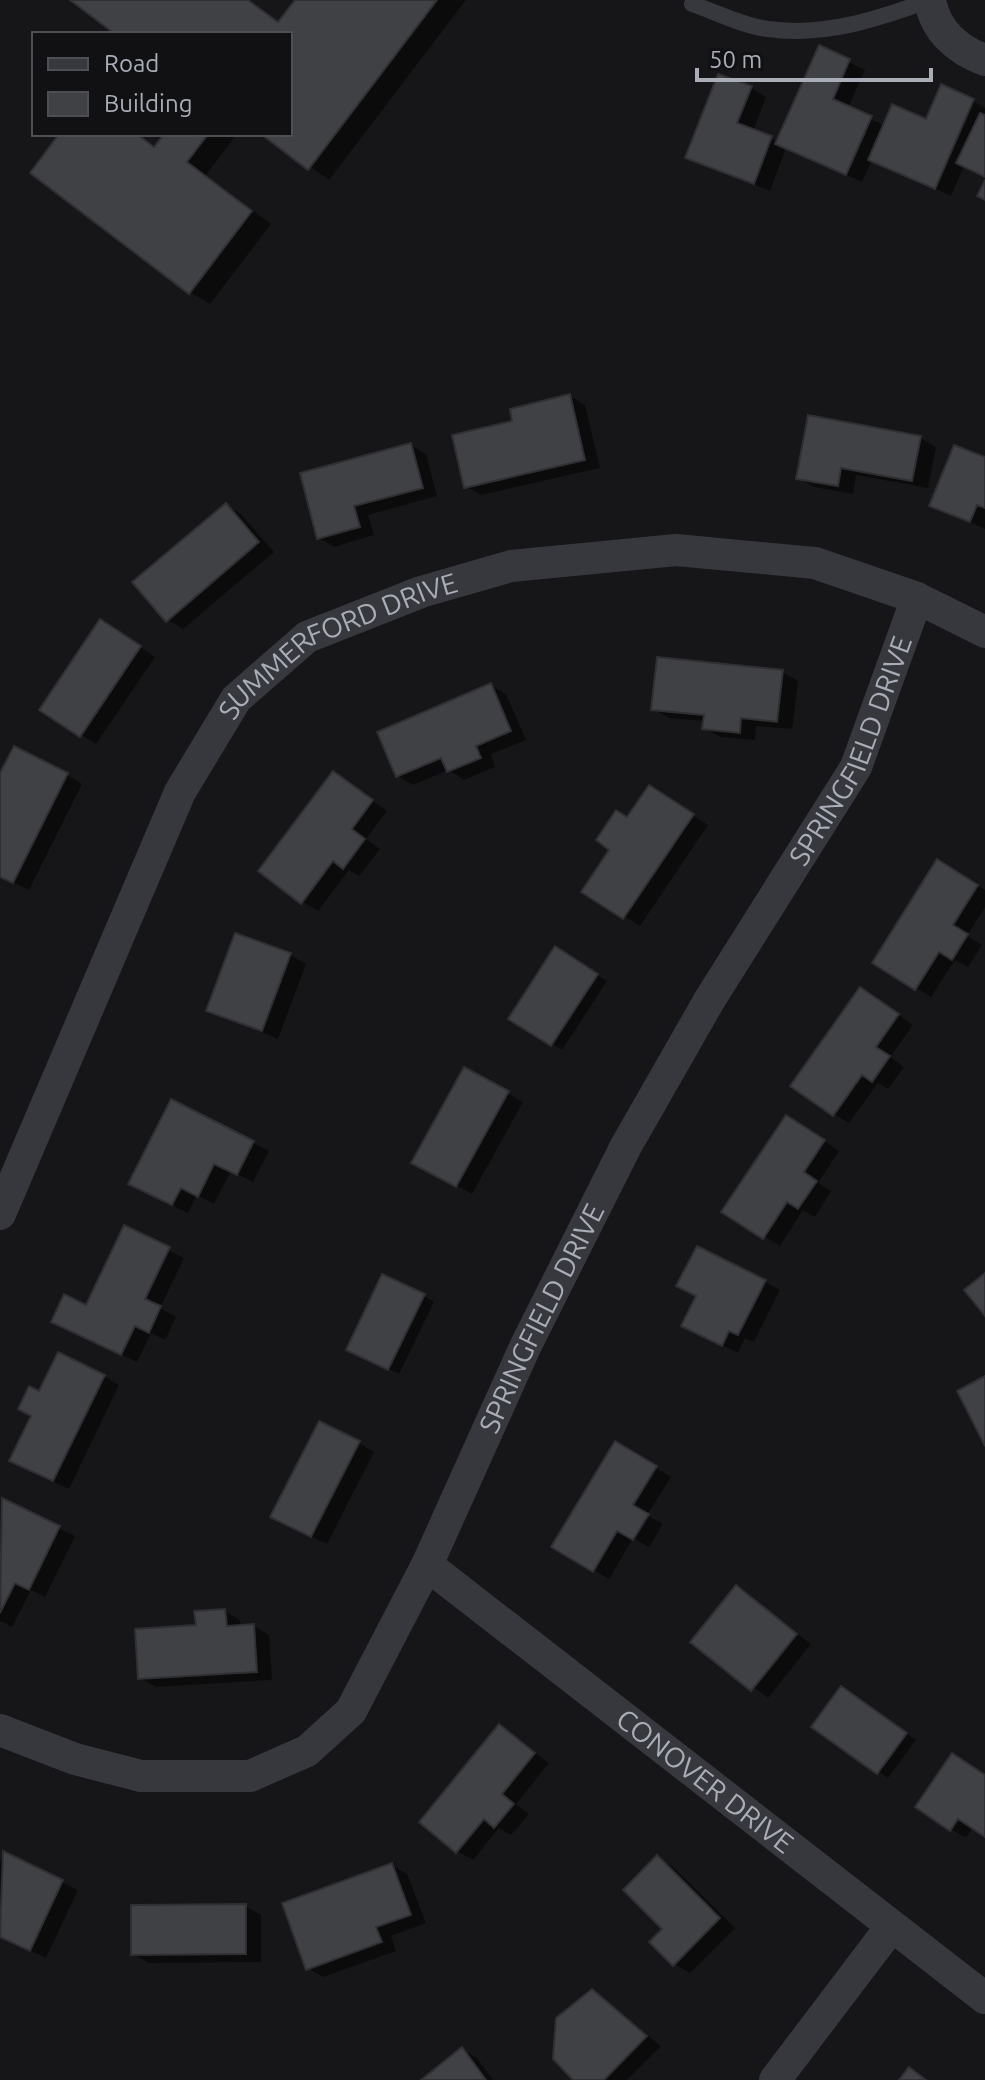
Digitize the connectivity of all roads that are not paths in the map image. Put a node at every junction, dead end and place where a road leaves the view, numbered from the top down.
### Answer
1 (930, 0) edge
2 (692, 4) dead end
3 (985, 60) edge
4 (917, 598) junction
5 (985, 632) edge
6 (0, 1214) edge
7 (427, 1565) junction
8 (0, 1730) edge
9 (891, 1927) junction
10 (985, 1998) edge
11 (775, 2080) edge

1 - 2 lane
1 - 3 street
4 - 5 street, SUMMERFORD DRIVE
4 - 6 street, SUMMERFORD DRIVE
4 - 7 street, SPRINGFIELD DRIVE
7 - 8 street, SPRINGFIELD DRIVE
7 - 9 street, CONOVER DRIVE
9 - 10 street, CONOVER DRIVE
9 - 11 street

